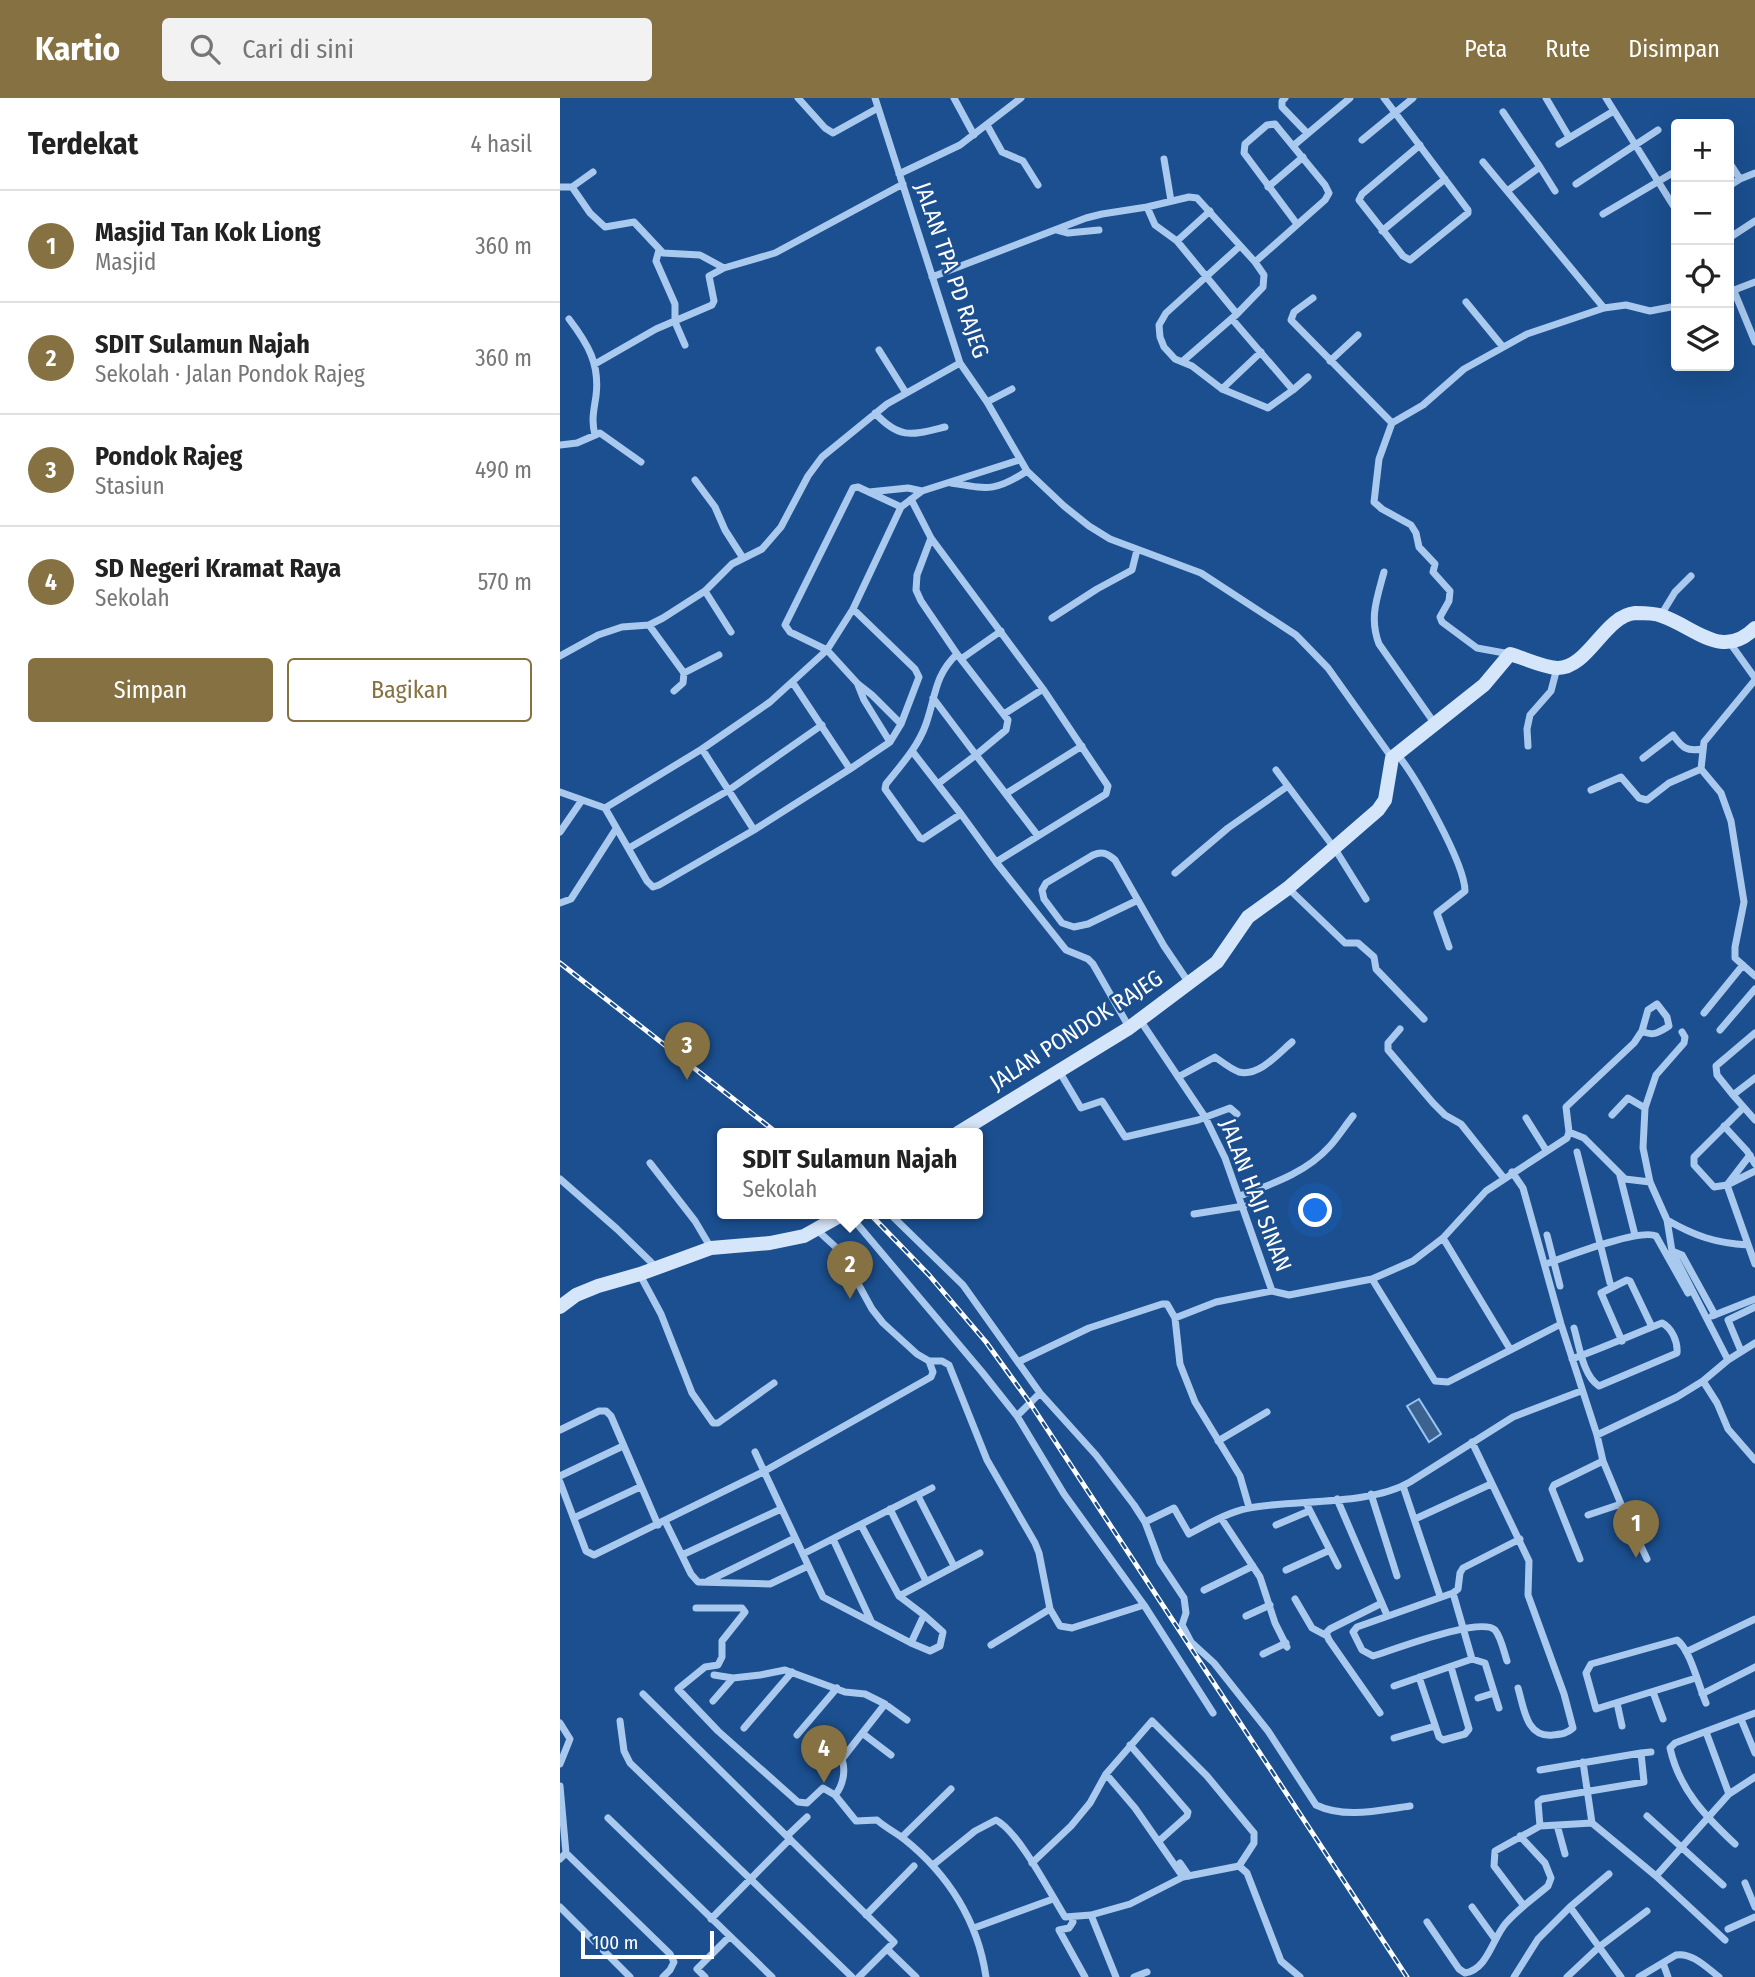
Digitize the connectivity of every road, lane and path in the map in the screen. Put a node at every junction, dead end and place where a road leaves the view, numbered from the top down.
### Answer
1 (798, 98) edge
2 (876, 98) edge
3 (954, 98) edge
4 (1021, 98) edge
5 (1285, 98) edge
6 (1350, 98) edge
7 (1384, 98) edge
8 (1413, 98) edge
9 (1546, 98) edge
10 (1606, 98) edge
11 (878, 108) junction
12 (1503, 112) dead end
13 (1612, 112) junction
14 (1395, 113) junction
15 (987, 125) junction
16 (1658, 131) dead end
17 (1307, 133) junction
18 (974, 135) junction
19 (1569, 138) junction
20 (1362, 140) dead end
21 (1559, 144) dead end
22 (1420, 145) junction
23 (1293, 146) junction
24 (1635, 146) junction
25 (1303, 157) junction
26 (1164, 159) dead end
27 (1483, 162) dead end
28 (1540, 167) junction
29 (1734, 170) edge
30 (593, 172) dead end
31 (1755, 173) edge
32 (899, 174) junction
33 (1671, 174) edge
34 (1445, 179) junction
35 (1740, 179) junction
36 (1658, 182) junction
37 (1734, 183) edge
38 (903, 184) junction
39 (1576, 184) dead end
40 (1038, 185) dead end
41 (560, 187) edge
42 (572, 187) junction
43 (1268, 187) junction
44 (1507, 191) junction
45 (1555, 191) dead end
46 (1171, 201) junction
47 (1671, 202) edge
48 (1147, 207) junction
49 (1210, 211) junction
50 (1603, 214) dead end
51 (1755, 220) edge
52 (1297, 224) junction
53 (1056, 230) junction
54 (1100, 230) dead end
55 (1382, 231) junction
56 (1734, 234) edge
57 (1177, 242) junction
58 (1240, 246) junction
59 (659, 250) junction
60 (1255, 262) junction
61 (724, 268) junction
62 (1206, 276) junction
63 (932, 277) junction
64 (1755, 282) edge
65 (1734, 290) edge
66 (1734, 297) edge
67 (1312, 298) dead end
68 (1466, 302) dead end
69 (1671, 307) edge
70 (1604, 308) junction
71 (1235, 316) junction
72 (569, 319) dead end
73 (675, 322) junction
74 (1752, 330) edge
75 (1358, 335) dead end
76 (1755, 342) edge
77 (685, 345) dead end
78 (1503, 347) junction
79 (879, 350) dead end
80 (1261, 352) junction
81 (1183, 361) junction
82 (1330, 361) junction
83 (960, 363) junction
84 (595, 364) junction
85 (1308, 377) dead end
86 (1012, 388) dead end
87 (1222, 389) junction
88 (1293, 390) junction
89 (906, 393) junction
90 (987, 402) junction
91 (875, 413) junction
92 (1392, 424) junction
93 (945, 427) dead end
94 (595, 435) junction
95 (560, 445) edge
96 (1019, 460) junction
97 (641, 461) dead end
98 (1027, 471) junction
99 (695, 480) dead end
100 (947, 482) junction
101 (922, 491) junction
102 (868, 492) junction
103 (911, 499) junction
104 (901, 507) junction
105 (931, 538) junction
106 (1137, 550) junction
107 (743, 558) junction
108 (1384, 572) dead end
109 (1690, 576) dead end
110 (705, 591) junction
111 (853, 609) junction
112 (1661, 615) junction
113 (1052, 618) dead end
114 (649, 625) junction
115 (1755, 628) edge
116 (1000, 631) junction
117 (730, 632) dead end
118 (1730, 643) junction
119 (827, 650) junction
120 (1510, 654) junction
121 (719, 655) dead end
122 (560, 656) edge
123 (959, 657) junction
124 (1558, 668) junction
125 (684, 673) junction
126 (1755, 679) edge
127 (793, 683) junction
128 (858, 684) junction
129 (1043, 689) junction
130 (674, 691) dead end
131 (933, 698) junction
132 (1004, 714) junction
133 (901, 724) junction
134 (822, 725) junction
135 (1436, 725) junction
136 (890, 742) junction
137 (1082, 746) junction
138 (1528, 746) dead end
139 (702, 749) junction
140 (1702, 749) junction
141 (912, 751) junction
142 (976, 755) junction
143 (1395, 756) junction
144 (1643, 758) dead end
145 (850, 769) junction
146 (1701, 769) junction
147 (1276, 770) dead end
148 (939, 783) junction
149 (1288, 786) junction
150 (729, 790) junction
151 (1591, 790) dead end
152 (560, 792) edge
153 (1007, 793) junction
154 (582, 800) junction
155 (605, 808) junction
156 (961, 814) junction
157 (616, 829) junction
158 (754, 830) junction
159 (560, 832) edge
160 (1038, 836) junction
161 (629, 849) junction
162 (1335, 849) junction
163 (996, 862) junction
164 (1175, 873) dead end
165 (1288, 888) junction
166 (1366, 900) dead end
167 (1136, 901) junction
168 (560, 903) edge
169 (1449, 947) dead end
170 (1743, 965) junction
171 (1755, 976) edge
172 (1189, 983) junction
173 (1755, 989) edge
174 (1704, 1013) dead end
175 (1424, 1019) dead end
176 (1135, 1024) junction
177 (1400, 1029) dead end
178 (1720, 1030) dead end
179 (1642, 1031) junction
180 (1682, 1032) dead end
181 (1755, 1032) edge
182 (1292, 1042) dead end
183 (1059, 1070) junction
184 (1178, 1077) junction
185 (1755, 1078) edge
186 (1733, 1095) junction
187 (1645, 1108) junction
188 (1742, 1108) dead end
189 (1237, 1114) dead end
190 (1612, 1115) dead end
191 (1353, 1116) dead end
192 (1205, 1117) junction
193 (1526, 1118) dead end
194 (1755, 1120) edge
195 (1724, 1126) junction
196 (966, 1128) edge
197 (1569, 1132) junction
198 (1546, 1150) junction
199 (1577, 1152) dead end
200 (1750, 1155) junction
201 (650, 1163) dead end
202 (1755, 1164) edge
203 (1755, 1171) edge
204 (1512, 1172) junction
205 (1620, 1176) dead end
206 (1503, 1177) junction
207 (560, 1179) edge
208 (1650, 1182) junction
209 (1727, 1185) junction
210 (1240, 1196) junction
211 (1244, 1206) junction
212 (1194, 1214) dead end
213 (836, 1219) edge
214 (851, 1219) edge
215 (895, 1219) edge
216 (1667, 1220) junction
217 (817, 1230) junction
218 (1547, 1235) dead end
219 (1635, 1235) junction
220 (1443, 1238) junction
221 (1600, 1245) junction
222 (1748, 1245) junction
223 (711, 1248) junction
224 (1549, 1263) junction
225 (1755, 1264) edge
226 (657, 1267) junction
227 (640, 1274) junction
228 (1372, 1279) junction
229 (1610, 1283) dead end
230 (1560, 1286) dead end
231 (1272, 1291) junction
232 (1688, 1293) dead end
233 (1755, 1299) edge
234 (560, 1307) edge
235 (1755, 1307) edge
236 (1712, 1316) junction
237 (1175, 1318) junction
238 (1561, 1324) junction
239 (1652, 1327) junction
240 (1574, 1328) dead end
241 (1622, 1340) junction
242 (1755, 1343) edge
243 (1510, 1349) junction
244 (1741, 1351) junction
245 (1582, 1356) junction
246 (1572, 1359) junction
247 (1728, 1360) junction
248 (929, 1361) junction
249 (1018, 1362) junction
250 (1703, 1381) junction
251 (774, 1383) dead end
252 (1581, 1391) junction
253 (1040, 1393) junction
254 (1267, 1412) dead end
255 (1017, 1416) junction
256 (560, 1430) edge
257 (1597, 1435) junction
258 (1219, 1441) junction
259 (1472, 1442) junction
260 (623, 1446) junction
261 (755, 1451) dead end
262 (1755, 1460) edge
263 (1603, 1461) junction
264 (763, 1472) junction
265 (560, 1476) edge
266 (560, 1482) edge
267 (1491, 1484) junction
268 (1403, 1486) junction
269 (640, 1487) junction
270 (932, 1488) dead end
271 (1371, 1494) junction
272 (918, 1496) junction
273 (1337, 1499) junction
274 (1621, 1504) junction
275 (1249, 1507) junction
276 (1307, 1507) junction
277 (781, 1509) junction
278 (891, 1509) junction
279 (1588, 1515) dead end
280 (574, 1518) junction
281 (1221, 1518) junction
282 (1415, 1519) junction
283 (1145, 1521) junction
284 (662, 1523) junction
285 (861, 1525) junction
286 (1276, 1525) dead end
287 (795, 1538) junction
288 (833, 1539) junction
289 (1520, 1539) junction
290 (1330, 1550) junction
291 (979, 1553) dead end
292 (803, 1554) junction
293 (682, 1555) junction
294 (1580, 1559) dead end
295 (1647, 1559) dead end
296 (808, 1566) junction
297 (954, 1566) junction
298 (1252, 1566) junction
299 (1338, 1566) dead end
300 (1286, 1570) dead end
301 (1397, 1576) dead end
302 (926, 1581) junction
303 (705, 1583) junction
304 (1204, 1590) dead end
305 (1453, 1593) junction
306 (899, 1596) junction
307 (1440, 1596) junction
308 (1295, 1600) dead end
309 (1382, 1603) junction
310 (1143, 1605) junction
311 (1270, 1605) junction
312 (696, 1608) dead end
313 (1050, 1609) junction
314 (924, 1615) junction
315 (1387, 1615) junction
316 (1246, 1616) dead end
317 (1755, 1619) edge
318 (872, 1622) junction
319 (1464, 1628) junction
320 (1327, 1636) junction
321 (911, 1643) junction
322 (992, 1645) dead end
323 (1686, 1653) junction
324 (1263, 1654) dead end
325 (1472, 1659) junction
326 (1507, 1661) dead end
327 (1451, 1667) junction
328 (1755, 1667) edge
329 (792, 1672) junction
330 (714, 1675) dead end
331 (733, 1678) junction
332 (1419, 1678) junction
333 (1696, 1678) junction
334 (1394, 1686) dead end
335 (837, 1688) junction
336 (1518, 1688) dead end
337 (1653, 1692) junction
338 (1494, 1693) junction
339 (643, 1694) dead end
340 (1702, 1694) junction
341 (1478, 1699) dead end
342 (713, 1702) dead end
343 (1617, 1703) junction
344 (1706, 1703) dead end
345 (885, 1704) junction
346 (1499, 1708) dead end
347 (1213, 1713) dead end
348 (1380, 1713) dead end
349 (1755, 1713) edge
350 (1663, 1719) dead end
351 (1741, 1719) junction
352 (907, 1720) dead end
353 (620, 1721) dead end
354 (560, 1723) edge
355 (1435, 1726) junction
356 (1622, 1726) dead end
357 (744, 1728) dead end
358 (1706, 1732) junction
359 (862, 1733) junction
360 (797, 1735) dead end
361 (1394, 1738) dead end
362 (1130, 1745) junction
363 (1651, 1752) dead end
364 (1641, 1753) junction
365 (1755, 1753) edge
366 (891, 1755) dead end
367 (1583, 1762) junction
368 (560, 1764) edge
369 (1540, 1770) dead end
370 (1106, 1774) junction
371 (1755, 1777) edge
372 (560, 1786) edge
373 (951, 1790) dead end
374 (1587, 1793) junction
375 (1729, 1794) junction
376 (835, 1795) junction
377 (1410, 1805) dead end
378 (807, 1816) dead end
379 (1647, 1816) dead end
380 (1706, 1817) junction
381 (608, 1818) dead end
382 (1592, 1823) junction
383 (1557, 1825) junction
384 (1540, 1826) junction
385 (1520, 1836) junction
386 (902, 1837) junction
387 (788, 1838) junction
388 (1158, 1841) junction
389 (1735, 1844) dead end
390 (1681, 1847) junction
391 (1565, 1854) dead end
392 (563, 1856) edge
393 (1032, 1863) junction
394 (1180, 1863) dead end
395 (933, 1865) junction
396 (914, 1866) dead end
397 (1240, 1866) junction
398 (1609, 1874) dead end
399 (1186, 1876) junction
400 (1656, 1876) junction
401 (750, 1879) junction
402 (1745, 1883) dead end
403 (1723, 1885) dead end
404 (1053, 1899) junction
405 (1524, 1906) junction
406 (1472, 1907) dead end
407 (1570, 1907) junction
408 (560, 1908) edge
409 (1755, 1908) edge
410 (1647, 1911) dead end
411 (866, 1915) junction
412 (1091, 1915) junction
413 (1072, 1917) junction
414 (1755, 1917) edge
415 (711, 1919) junction
416 (1427, 1922) dead end
417 (974, 1928) junction
418 (1728, 1928) dead end
419 (729, 1937) junction
420 (1495, 1939) junction
421 (1725, 1940) dead end
422 (1599, 1947) junction
423 (887, 1949) junction
424 (1663, 1963) junction
425 (909, 1970) junction
426 (1147, 1972) dead end
427 (630, 1977) edge
428 (663, 1977) edge
429 (705, 1977) edge
430 (772, 1977) edge
431 (852, 1977) edge
432 (859, 1977) edge
433 (902, 1977) edge
434 (916, 1977) edge
435 (986, 1977) edge
436 (1085, 1977) edge
437 (1116, 1977) edge
438 (1134, 1977) edge
439 (1300, 1977) edge
440 (1514, 1977) edge
441 (1567, 1977) edge
442 (1621, 1977) edge
443 (1639, 1977) edge
444 (1668, 1977) edge
445 (1719, 1977) edge

1 - 11 street
2 - 11 street, JALAN TPA PD RAJEG
3 - 18 street
4 - 15 street
5 - 17 street
6 - 17 street
7 - 14 street
8 - 14 street
9 - 19 street
10 - 13 street
11 - 32 street, JALAN TPA PD RAJEG
12 - 28 street
13 - 19 street
13 - 24 street
14 - 20 street
14 - 22 street
15 - 18 street
15 - 40 street
16 - 24 street
17 - 23 street
18 - 32 street
19 - 21 street
22 - 34 street
22 - 55 street
23 - 25 street
23 - 43 street
24 - 36 street
24 - 39 street
25 - 43 street
25 - 52 street
26 - 46 street
27 - 44 street
28 - 44 street
28 - 45 street
29 - 35 street
30 - 42 street
31 - 35 street
32 - 38 street, JALAN TPA PD RAJEG
33 - 36 street
34 - 55 street
34 - 55 street
35 - 37 street
36 - 47 street
36 - 50 street
38 - 61 street
38 - 63 street, JALAN TPA PD RAJEG
41 - 42 street
42 - 59 street
43 - 52 street
44 - 70 street
46 - 48 street
46 - 49 street
48 - 53 street
48 - 57 street
49 - 57 street
49 - 58 street
51 - 56 street
52 - 60 street
53 - 54 street
53 - 63 street
57 - 62 street
58 - 60 street
58 - 62 street
59 - 61 street
59 - 73 street
60 - 71 street
61 - 73 street
62 - 71 street
62 - 81 street
63 - 83 street, JALAN TPA PD RAJEG
64 - 65 street
66 - 74 street
67 - 82 street
68 - 78 street
69 - 70 street
70 - 78 street
71 - 80 street
71 - 81 street
72 - 84 street
73 - 77 street
73 - 84 street
74 - 76 street
75 - 82 street
78 - 92 street
79 - 89 street
80 - 87 street
80 - 88 street
81 - 87 street
82 - 92 street
83 - 89 street
83 - 90 street, JALAN TPA PD RAJEG
84 - 94 street
85 - 88 street
86 - 90 street
87 - 88 street
89 - 91 street
90 - 96 street, JALAN TPA PD RAJEG
91 - 93 street
91 - 107 street
92 - 120 street
94 - 95 street
94 - 97 street
96 - 98 street, JALAN TPA PD RAJEG
96 - 100 street
98 - 100 street
98 - 106 street, JALAN TPA PD RAJEG
99 - 107 street
100 - 101 street
101 - 102 street
101 - 103 street
102 - 104 street
102 - 119 street
103 - 104 street
103 - 105 street
104 - 111 street
105 - 116 street
105 - 123 street
106 - 113 street
106 - 143 street, JALAN TPA PD RAJEG
107 - 110 street
108 - 135 street
109 - 112 street
110 - 114 street
110 - 117 street
111 - 119 street
111 - 133 street
112 - 118 main road
112 - 124 main road
114 - 122 street
114 - 125 street
115 - 118 main road
116 - 123 street
116 - 129 street
118 - 126 street
119 - 127 street
119 - 128 street
120 - 124 main road
120 - 135 main road
121 - 125 street
123 - 131 street
123 - 132 street
124 - 138 street
125 - 130 street
126 - 140 street
127 - 134 street
127 - 139 street
128 - 133 street
128 - 136 street
129 - 132 street
129 - 137 street
131 - 141 street
131 - 142 street
132 - 142 street
133 - 136 street
134 - 145 street
134 - 150 street
135 - 143 main road
136 - 145 street
137 - 153 street
137 - 160 street
139 - 150 street
139 - 155 street
140 - 144 street
140 - 146 street
141 - 148 street, JALAN HAJI SINAN
141 - 156 street
142 - 148 street
142 - 153 street
143 - 162 main road, JALAN PONDOK RAJEG
143 - 169 street, JALAN TPA PD RAJEG
145 - 158 street
146 - 151 street
146 - 170 street
147 - 149 street
148 - 156 street, JALAN HAJI SINAN
149 - 162 street
149 - 164 street
150 - 158 street
150 - 161 street
152 - 154 street
153 - 160 street
154 - 155 street
154 - 159 street
155 - 157 street
156 - 163 street, JALAN HAJI SINAN
157 - 161 street
157 - 168 street
158 - 161 street
160 - 163 street
162 - 165 main road, JALAN PONDOK RAJEG
162 - 166 street
163 - 176 street, JALAN HAJI SINAN
165 - 172 main road, JALAN PONDOK RAJEG
165 - 175 street
167 - 167 street
167 - 172 street
170 - 171 street
170 - 174 street
172 - 176 main road, JALAN PONDOK RAJEG
173 - 178 street
176 - 183 main road, JALAN PONDOK RAJEG
176 - 184 street, JALAN HAJI SINAN
177 - 206 street
179 - 179 street
179 - 197 street
180 - 187 street
181 - 186 street
182 - 184 street
183 - 192 street
183 - 196 main road, JALAN PONDOK RAJEG
184 - 192 street, JALAN HAJI SINAN
185 - 186 street
186 - 194 street
187 - 190 street
187 - 208 street
188 - 195 street
189 - 192 street
191 - 210 street
192 - 210 street, JALAN HAJI SINAN
193 - 198 street
195 - 200 street
195 - 209 street
197 - 198 street, JALAN HAJI SINAN
197 - 208 street
198 - 204 street, JALAN HAJI SINAN
199 - 221 street
200 - 202 street
200 - 209 street
201 - 223 street
203 - 209 street
204 - 206 street, JALAN HAJI SINAN
204 - 224 street
205 - 219 street
206 - 220 street, JALAN HAJI SINAN
207 - 226 street
208 - 216 street
209 - 222 street
210 - 211 street, JALAN HAJI SINAN
211 - 212 street
211 - 231 street, JALAN HAJI SINAN
213 - 217 main road
214 - 255 street
215 - 249 street
216 - 222 street
216 - 236 street
217 - 223 main road
217 - 248 street
218 - 224 street
219 - 221 street
219 - 232 street
220 - 228 street, JALAN HAJI SINAN
220 - 243 street
221 - 224 street
221 - 229 street
222 - 225 street
223 - 226 main road
224 - 230 street
224 - 238 street
226 - 227 main road
227 - 234 main road
227 - 251 street
228 - 231 street, JALAN HAJI SINAN
228 - 243 street
231 - 237 street
233 - 236 street
235 - 244 street
236 - 247 street
237 - 249 street
237 - 258 street
238 - 243 street
238 - 246 street
239 - 241 street
239 - 241 street
239 - 245 street
240 - 245 street
241 - 245 street
242 - 244 street
244 - 247 street
245 - 246 street
246 - 252 street
247 - 250 street
248 - 264 street
248 - 313 street
249 - 253 street
250 - 257 street
250 - 262 street
252 - 257 street
252 - 259 street
253 - 255 street
253 - 283 street
254 - 258 street
255 - 310 street
256 - 260 street
257 - 263 street
258 - 275 street
259 - 267 street
259 - 268 street
260 - 265 street
260 - 269 street
261 - 264 street
263 - 274 street
263 - 294 street
264 - 277 street
264 - 284 street
266 - 280 street
267 - 282 street
267 - 289 street
268 - 271 street
268 - 282 street
269 - 280 street
269 - 284 street
270 - 272 street
271 - 273 street
271 - 301 street
272 - 278 street
272 - 297 street
273 - 276 street
273 - 309 street
274 - 279 street
274 - 295 street
275 - 276 street
275 - 281 street
276 - 286 street
276 - 290 street
277 - 287 street
277 - 293 street
278 - 285 street
278 - 302 street
280 - 284 street
281 - 283 street
281 - 298 street
282 - 307 street
283 - 377 street
284 - 293 street
285 - 288 street
285 - 306 street
287 - 292 street
287 - 303 street
288 - 292 street
288 - 318 street
289 - 305 street
289 - 336 street
290 - 299 street
290 - 300 street
291 - 297 street
292 - 296 street
293 - 303 street
296 - 303 street
296 - 318 street
297 - 302 street
298 - 304 street
298 - 311 street
302 - 306 street
305 - 307 street
305 - 319 street
306 - 314 street
307 - 315 street
308 - 320 street
309 - 315 street
309 - 320 street
310 - 313 street
310 - 347 street
311 - 316 street
311 - 324 street
312 - 376 street
313 - 322 street
314 - 321 street
314 - 321 street
315 - 319 street
317 - 323 street
318 - 321 street
319 - 325 street
319 - 326 street
320 - 348 street
323 - 333 street
323 - 343 street
325 - 327 street
325 - 338 street
327 - 332 street
327 - 355 street
328 - 340 street
329 - 331 street
329 - 335 street
329 - 357 street
330 - 331 street
331 - 342 street
332 - 334 street
332 - 355 street
333 - 337 street
333 - 340 street
335 - 345 street
335 - 360 street
337 - 343 street
337 - 350 street
338 - 341 street
338 - 346 street
339 - 387 street
340 - 344 street
343 - 356 street
345 - 352 street
345 - 359 street
349 - 351 street
351 - 358 street
351 - 365 street
353 - 401 street
354 - 368 street
355 - 361 street
358 - 375 street
358 - 380 street
359 - 366 street
359 - 376 street
362 - 370 street
362 - 388 street
362 - 397 street
363 - 364 street
364 - 367 street
364 - 374 street
367 - 369 street
367 - 374 street
370 - 388 street
370 - 393 street
371 - 375 street
372 - 392 street
373 - 386 street
374 - 382 street
374 - 384 street
375 - 380 street
376 - 386 street
378 - 387 street
379 - 390 street
380 - 389 street
380 - 390 street
381 - 415 street
382 - 383 street
382 - 400 street
383 - 384 street
383 - 391 street
384 - 385 street
385 - 405 street
385 - 405 street
386 - 395 street
387 - 401 street
387 - 411 street
388 - 399 street
390 - 400 street
390 - 403 street
392 - 428 street
393 - 395 street
393 - 404 street
394 - 399 street
395 - 417 street
396 - 411 street
397 - 399 street
397 - 439 street
398 - 407 street
399 - 412 street
400 - 421 street
401 - 415 street
401 - 431 street
402 - 409 street
404 - 413 street
404 - 417 street
405 - 420 street
406 - 420 street
407 - 422 street
407 - 440 street
408 - 427 street
410 - 422 street
411 - 423 street
412 - 413 street
412 - 437 street
413 - 436 street
414 - 418 street
415 - 419 street
416 - 420 street
417 - 435 street
419 - 429 street
419 - 430 street
422 - 441 street
422 - 442 street
423 - 425 street
423 - 432 street
424 - 443 street
424 - 444 street
424 - 445 street
425 - 433 street
425 - 434 street
426 - 438 street

